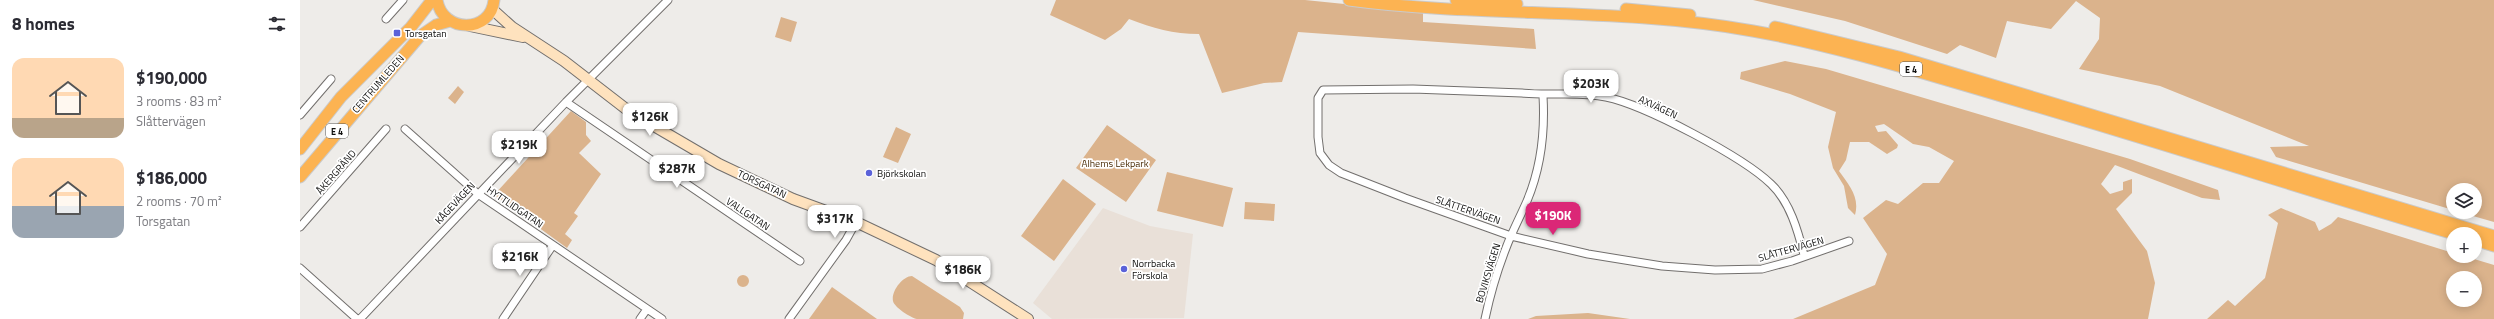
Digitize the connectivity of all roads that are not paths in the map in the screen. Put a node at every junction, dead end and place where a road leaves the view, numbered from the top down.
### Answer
1 (403, 0) edge
2 (432, 0) edge
3 (437, 0) edge
4 (668, 0) edge
5 (1349, 0) edge
6 (1456, 0) edge
7 (493, 5) edge
8 (386, 19) dead end
9 (450, 22) junction
10 (470, 26) junction
11 (529, 38) junction
12 (331, 79) dead end
13 (588, 79) junction
14 (1323, 90) joint
15 (1543, 96) junction
16 (566, 102) junction
17 (300, 115) edge
18 (386, 129) dead end
19 (405, 129) dead end
20 (300, 149) edge
21 (300, 177) edge
22 (478, 194) junction
23 (856, 222) junction
24 (300, 227) edge
25 (2446, 232) edge
26 (1511, 236) junction
27 (2494, 236) edge
28 (1849, 241) dead end
29 (2482, 242) edge
30 (553, 245) junction
31 (2494, 246) edge
32 (1804, 255) junction
33 (800, 261) dead end
34 (300, 268) edge
35 (647, 309) junction
36 (358, 319) edge
37 (503, 319) edge
38 (640, 319) edge
39 (662, 319) edge
40 (789, 319) edge
41 (1028, 319) edge
42 (1485, 319) edge

1 - 8 street
2 - 20 highway, CENTRUMLEDEN / E 4
3 - 9 highway
4 - 13 street, KÅGEVÄGEN
5 - 25 highway, E 4
6 - 27 highway, E 4
7 - 10 highway
7 - 11 main road, TORSGATAN
9 - 10 highway
9 - 21 highway, CENTRUMLEDEN / E 4
10 - 11 main road, TORSGATAN
11 - 13 main road, TORSGATAN
12 - 17 street
13 - 16 street, KÅGEVÄGEN
13 - 23 main road, TORSGATAN
14 - 15 street, AXVÄGEN
14 - 26 street, SLÅTTERVÄGEN
15 - 26 street, BOVIKSVÄGEN
15 - 32 street, AXVÄGEN
16 - 22 street, KÅGEVÄGEN
16 - 33 street, VALLGATAN
18 - 24 street, ÅKERGRÄND
19 - 22 street, HYTTLIDGATAN
22 - 30 street, HYTTLIDGATAN
22 - 36 street, KÅGEVÄGEN
23 - 40 street
23 - 41 main road, TORSGATAN
26 - 32 street, SLÅTTERVÄGEN
26 - 42 street, BOVIKSVÄGEN
28 - 32 street, SLÅTTERVÄGEN
29 - 31 highway
30 - 35 street, HYTTLIDGATAN
30 - 37 street
34 - 36 street
35 - 38 street
35 - 39 street, HYTTLIDGATAN

